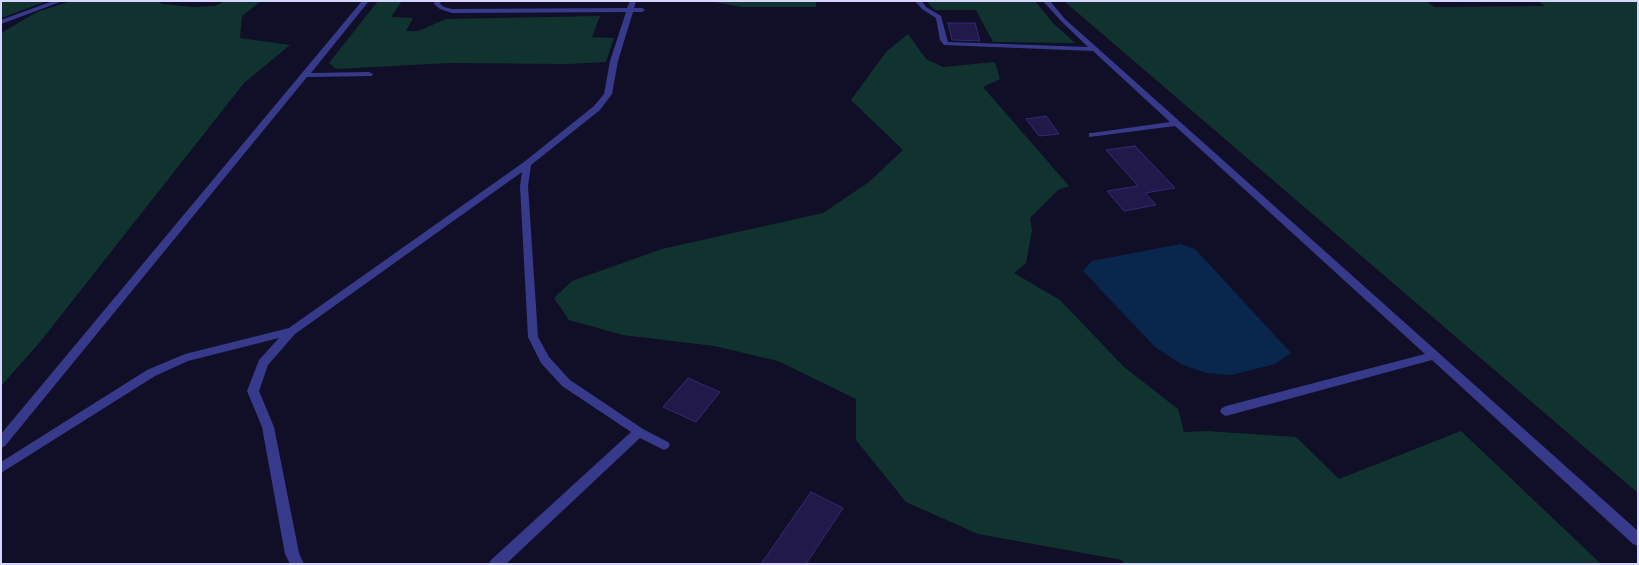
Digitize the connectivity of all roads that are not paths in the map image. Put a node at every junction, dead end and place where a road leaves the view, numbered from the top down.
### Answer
1 (60, 1) edge
2 (366, 1) edge
3 (438, 1) edge
4 (918, 1) edge
5 (1046, 1) edge
6 (632, 6) edge
7 (642, 10) dead end
8 (1, 22) edge
9 (1094, 49) junction
10 (369, 74) dead end
11 (304, 75) junction
12 (1177, 123) junction
13 (1092, 135) dead end
14 (527, 164) junction
15 (292, 331) junction
16 (1434, 356) junction
17 (1226, 411) dead end
18 (638, 432) junction
19 (1, 443) edge
20 (664, 445) dead end
21 (1, 468) edge
22 (1638, 540) edge
23 (297, 564) edge
24 (496, 564) edge

1 - 8 lane
2 - 11 lane
3 - 6 lane
4 - 9 lane
5 - 9 lane
6 - 7 lane
6 - 14 lane
9 - 12 lane
10 - 11 lane
11 - 19 lane
12 - 13 lane
12 - 16 lane
14 - 15 lane
14 - 18 lane
15 - 21 lane
15 - 23 lane
16 - 17 lane
16 - 22 lane
18 - 20 lane
18 - 24 lane

